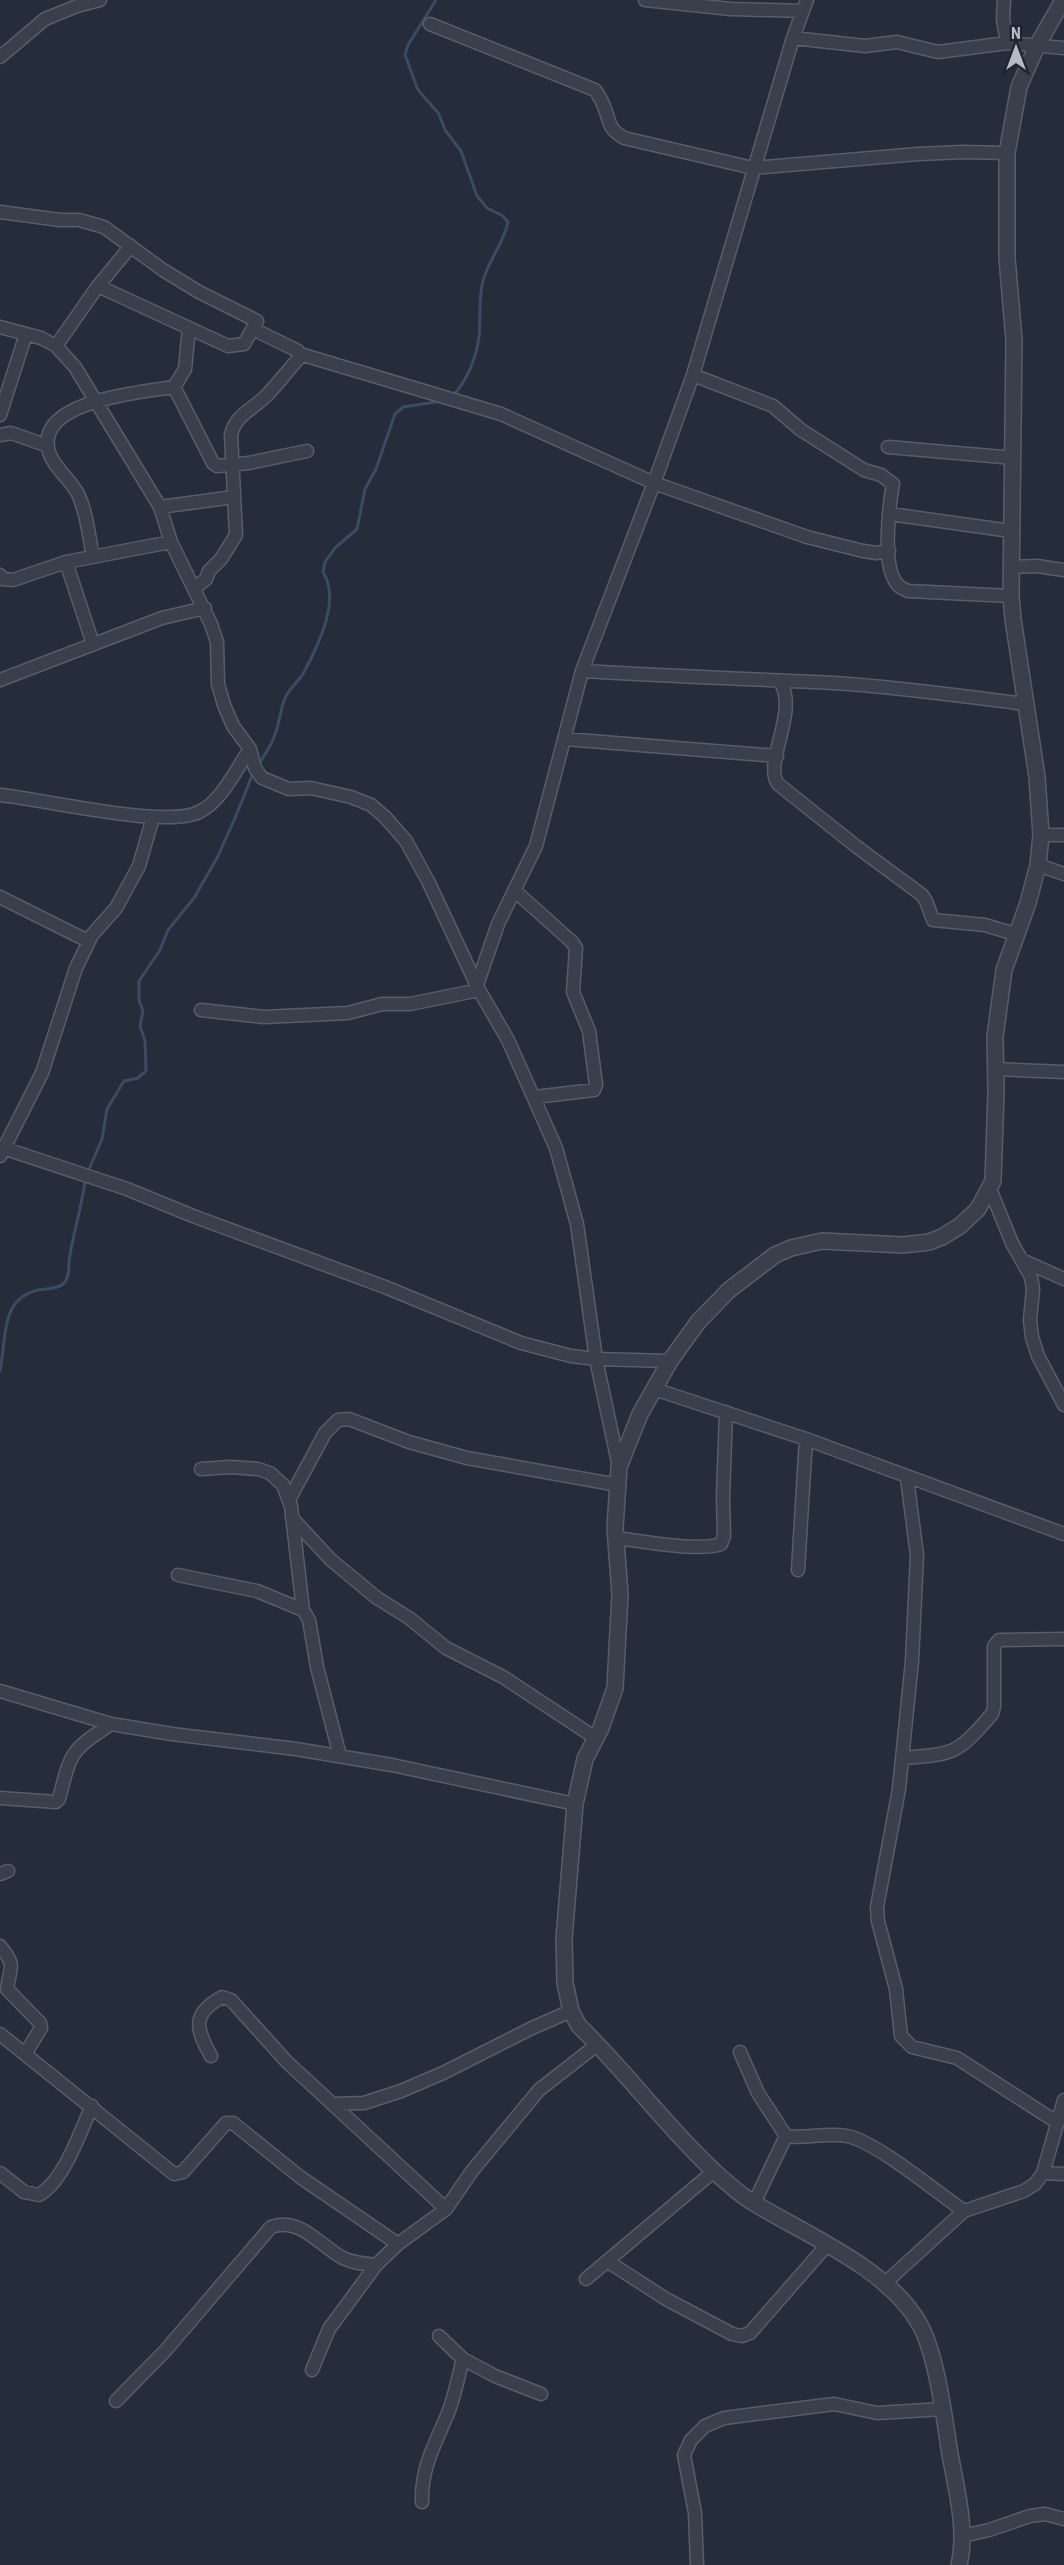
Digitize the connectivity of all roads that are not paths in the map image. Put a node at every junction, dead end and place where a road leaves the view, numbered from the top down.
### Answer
1 (100, 0) edge
2 (645, 0) edge
3 (1004, 0) edge
4 (1063, 0) edge
5 (77, 3) edge
6 (805, 6) edge
7 (430, 24) dead end
8 (792, 38) junction
9 (1007, 43) junction
10 (1036, 46) junction
11 (1064, 48) edge
12 (0, 57) edge
13 (1007, 153) junction
14 (753, 168) junction
15 (0, 212) edge
16 (131, 246) junction
17 (98, 286) junction
18 (0, 327) edge
19 (189, 328) junction
20 (253, 329) junction
21 (26, 334) junction
22 (56, 346) junction
23 (300, 354) junction
24 (693, 375) junction
25 (174, 387) junction
26 (96, 401) junction
27 (0, 415) edge
28 (0, 435) edge
29 (48, 446) junction
30 (888, 447) dead end
31 (307, 451) dead end
32 (1014, 458) junction
33 (232, 465) junction
34 (654, 483) junction
35 (234, 496) junction
36 (160, 507) junction
37 (890, 514) junction
38 (1011, 531) junction
39 (171, 542) junction
40 (889, 550) junction
41 (93, 557) junction
42 (66, 562) junction
43 (1010, 567) junction
44 (1064, 570) edge
45 (0, 575) edge
46 (195, 588) junction
47 (1011, 596) junction
48 (205, 608) junction
49 (93, 644) junction
50 (582, 670) junction
51 (0, 680) edge
52 (781, 683) junction
53 (1025, 704) junction
54 (565, 739) junction
55 (250, 749) junction
56 (777, 756) junction
57 (0, 795) edge
58 (153, 816) junction
59 (1041, 835) junction
60 (1064, 835) edge
61 (1038, 865) junction
62 (1064, 874) edge
63 (514, 890) junction
64 (0, 897) edge
65 (1016, 934) junction
66 (88, 941) junction
67 (478, 988) junction
68 (201, 1010) dead end
69 (995, 1069) junction
70 (1064, 1072) edge
71 (535, 1097) junction
72 (2, 1150) edge
73 (990, 1189) junction
74 (1022, 1260) junction
75 (1064, 1279) edge
76 (596, 1359) junction
77 (670, 1361) junction
78 (654, 1389) junction
79 (1064, 1405) edge
80 (726, 1412) junction
81 (806, 1439) junction
82 (619, 1467) junction
83 (201, 1469) dead end
84 (908, 1478) junction
85 (618, 1485) junction
86 (290, 1498) junction
87 (292, 1518) junction
88 (1064, 1534) edge
89 (616, 1538) junction
90 (798, 1570) dead end
91 (178, 1575) dead end
92 (303, 1610) junction
93 (1064, 1639) edge
94 (0, 1691) edge
95 (111, 1724) junction
96 (597, 1739) junction
97 (340, 1756) junction
98 (903, 1758) junction
99 (0, 1798) edge
100 (575, 1804) junction
101 (0, 1946) edge
102 (571, 2011) junction
103 (0, 2034) edge
104 (598, 2044) junction
105 (740, 2052) dead end
106 (25, 2054) junction
107 (211, 2056) dead end
108 (1064, 2100) edge
109 (332, 2104) junction
110 (92, 2106) junction
111 (1058, 2123) junction
112 (786, 2136) junction
113 (714, 2171) junction
114 (0, 2173) edge
115 (1043, 2173) junction
116 (1064, 2174) edge
117 (754, 2203) junction
118 (446, 2209) junction
119 (964, 2211) junction
120 (398, 2244) junction
121 (827, 2245) junction
122 (607, 2261) junction
123 (376, 2265) junction
124 (586, 2278) dead end
125 (885, 2283) junction
126 (439, 2336) dead end
127 (464, 2359) junction
128 (312, 2370) dead end
129 (541, 2394) dead end
130 (116, 2402) dead end
131 (943, 2409) junction
132 (422, 2502) dead end
133 (1064, 2519) edge
134 (962, 2536) junction
135 (697, 2565) edge
136 (959, 2565) edge

1 - 5 street
2 - 6 street
3 - 9 street
4 - 10 street
5 - 12 street
6 - 8 street
7 - 14 street
8 - 9 street
8 - 14 street
9 - 10 street
10 - 11 street
10 - 13 street
13 - 14 street
13 - 32 street
14 - 24 street
15 - 16 street
16 - 17 street
16 - 20 street
17 - 19 street
17 - 22 street
18 - 21 street
19 - 20 street
19 - 25 street
20 - 23 street
21 - 22 street
21 - 27 street
22 - 26 street
23 - 33 street
23 - 34 street
24 - 34 street
24 - 37 street
25 - 26 street
25 - 33 street
26 - 29 street
26 - 36 street
28 - 29 street
29 - 41 street
30 - 32 street
31 - 33 street
32 - 38 street
33 - 35 street
34 - 40 street
34 - 50 street
35 - 36 street
35 - 46 street
36 - 39 street
37 - 38 street
37 - 40 street
38 - 43 street
39 - 41 street
39 - 46 street
40 - 47 street
41 - 42 street
42 - 45 street
42 - 49 street
43 - 44 street
43 - 47 street
46 - 48 street
47 - 53 street
48 - 49 street
48 - 55 street
49 - 51 street
50 - 52 street
50 - 54 street
52 - 53 street
52 - 56 street
53 - 59 street
54 - 56 street
54 - 63 street
55 - 58 street
55 - 67 street
56 - 65 street
57 - 58 street
58 - 66 street
59 - 60 street
59 - 61 street
61 - 62 street
61 - 65 street
63 - 67 street
63 - 71 street
64 - 66 street
65 - 69 street
66 - 72 street
67 - 68 street
67 - 71 street
69 - 70 street
69 - 73 street
71 - 76 street
72 - 76 street
73 - 74 street
73 - 77 street
74 - 75 street
74 - 79 street
76 - 77 street
76 - 82 street
77 - 78 street
78 - 80 street
78 - 82 street
80 - 81 street
80 - 89 street
81 - 84 street
81 - 90 street
82 - 85 street
83 - 86 street
84 - 88 street
84 - 98 street
85 - 86 street
85 - 89 street
86 - 87 street
87 - 92 street
87 - 96 street
89 - 96 street
91 - 92 street
92 - 97 street
93 - 98 street
94 - 95 street
95 - 97 street
95 - 99 street
96 - 100 street
97 - 100 street
98 - 111 street
100 - 102 street
101 - 106 street
102 - 104 street
102 - 109 street
103 - 106 street
104 - 113 street
104 - 118 street
105 - 112 street
106 - 110 street
107 - 109 street
108 - 111 street
109 - 118 street
110 - 114 street
110 - 120 street
111 - 115 street
112 - 117 street
112 - 119 street
113 - 117 street
113 - 122 street
115 - 116 street
115 - 119 street
117 - 121 street
118 - 120 street
119 - 125 street
120 - 123 street
121 - 122 street
121 - 125 street
122 - 124 street
123 - 128 street
123 - 130 street
125 - 131 street
126 - 127 street
127 - 129 street
127 - 132 street
131 - 134 street
131 - 135 street
133 - 134 street
134 - 136 street

